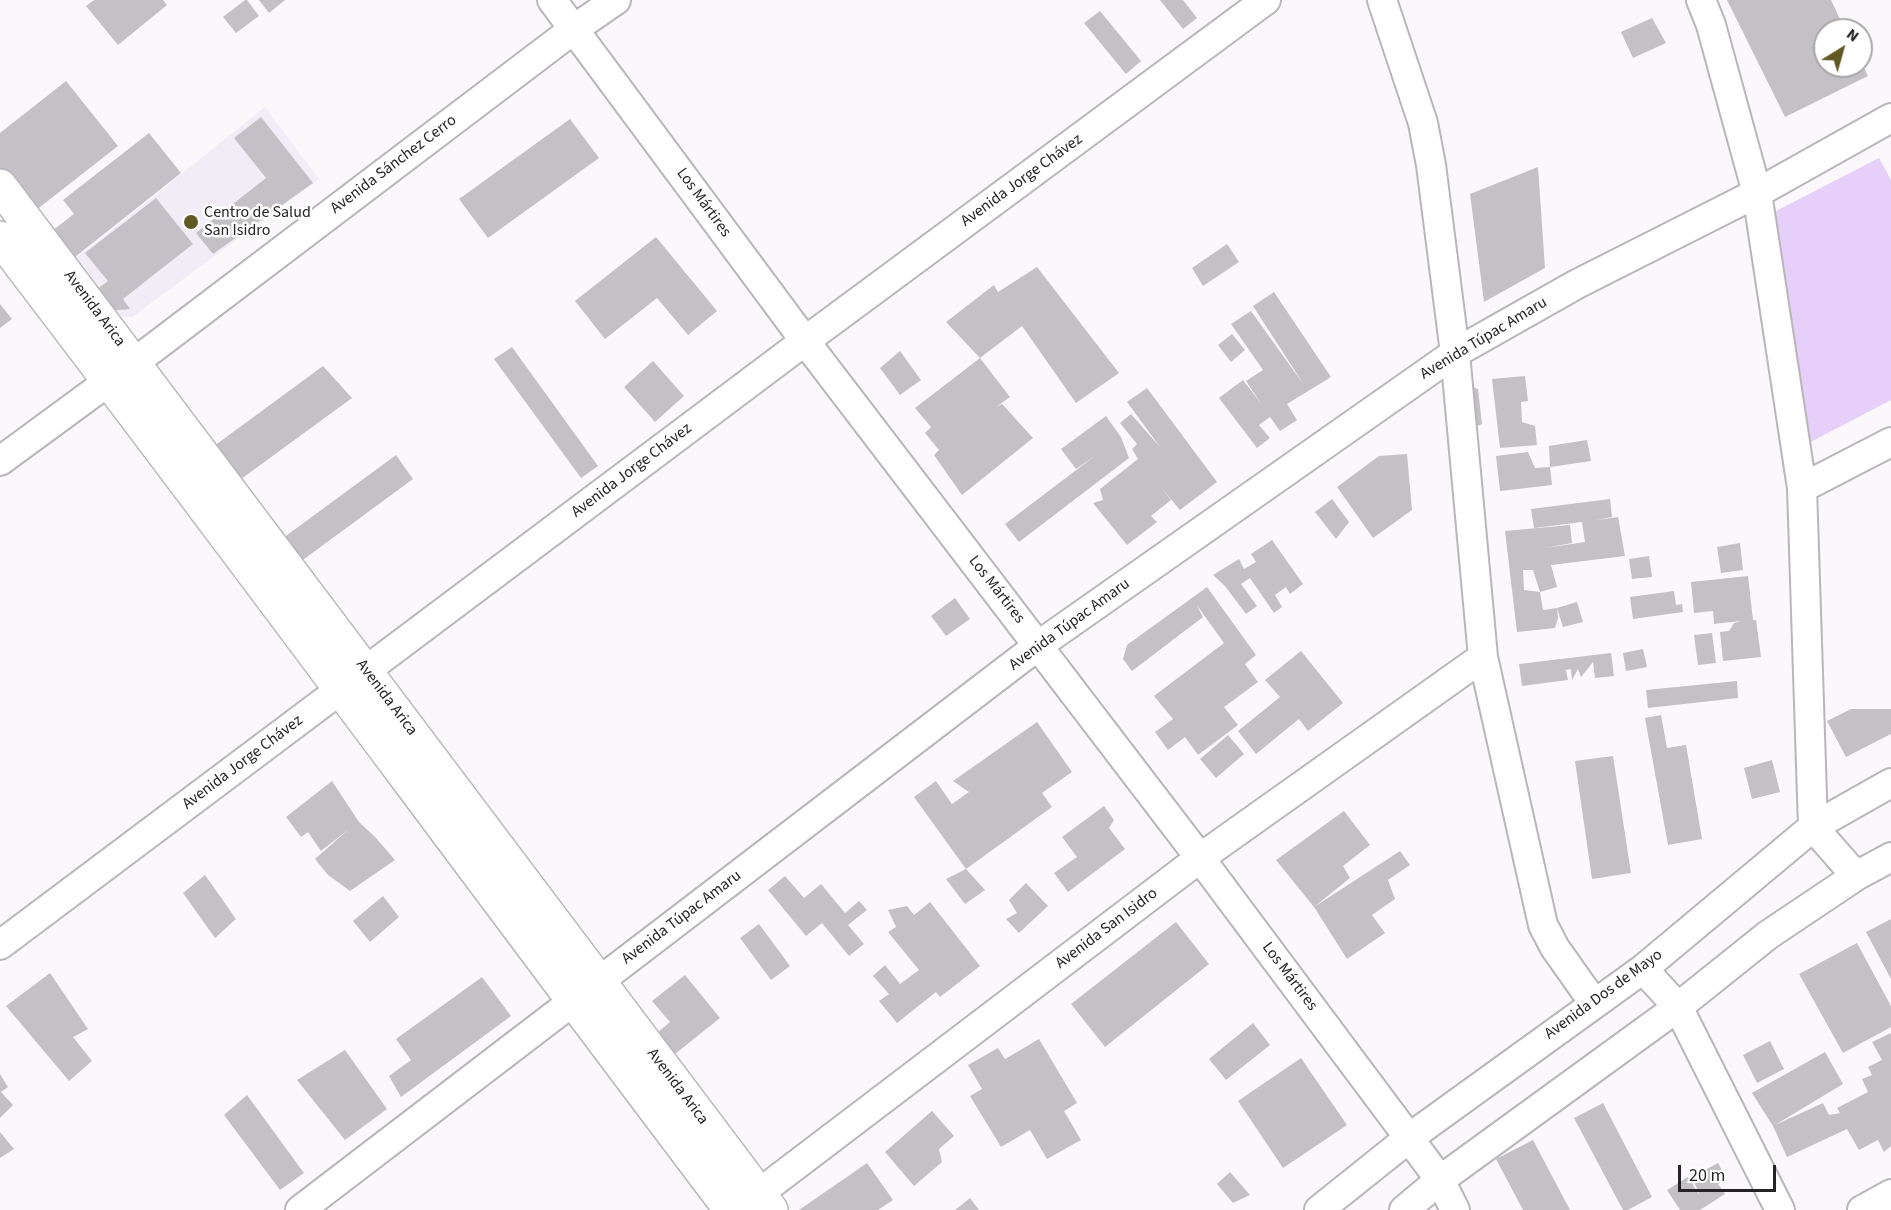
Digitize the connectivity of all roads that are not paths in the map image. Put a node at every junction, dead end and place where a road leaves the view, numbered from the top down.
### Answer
1 (552, 0) edge
2 (616, 0) edge
3 (1266, 0) edge
4 (1382, 0) edge
5 (1701, 0) edge
6 (574, 29) junction
7 (1891, 118) edge
8 (0, 186) edge
9 (1757, 193) junction
10 (0, 238) edge
11 (805, 341) junction
12 (1455, 353) junction
13 (122, 371) junction
14 (1891, 442) edge
15 (0, 461) edge
16 (1802, 488) junction
17 (1039, 645) junction
18 (1483, 657) junction
19 (354, 680) junction
20 (1891, 783) edge
21 (1813, 827) junction
22 (1891, 857) edge
23 (1200, 858) junction
24 (1856, 876) junction
25 (0, 945) edge
26 (1643, 969) junction
27 (585, 992) junction
28 (1594, 1003) junction
29 (1678, 1007) junction
30 (1409, 1138) junction
31 (1440, 1180) junction
32 (1891, 1194) edge
33 (756, 1204) edge
34 (300, 1210) edge
35 (731, 1210) edge
36 (1319, 1210) edge
37 (1404, 1210) edge
38 (1455, 1210) edge
39 (1780, 1210) edge
40 (1862, 1210) edge

1 - 6 street, Los Mártires
2 - 6 street, Avenida Sánchez Cerro
3 - 11 street, Avenida Jorge Chávez
4 - 12 street
5 - 9 street
6 - 11 street, Los Mártires
6 - 13 street, Avenida Sánchez Cerro
7 - 9 street, Avenida Túpac Amaru
8 - 13 street, Avenida Arica
9 - 12 street, Avenida Túpac Amaru
9 - 16 street
10 - 13 street, Avenida Arica
11 - 17 street, Los Mártires
11 - 19 street, Avenida Jorge Chávez
12 - 17 street, Avenida Túpac Amaru
12 - 18 street
13 - 15 street, Avenida Sánchez Cerro
13 - 19 street, Avenida Arica
14 - 16 street
16 - 21 street
17 - 23 street, Los Mártires
17 - 27 street, Avenida Túpac Amaru
18 - 23 street, Avenida San Isidro
18 - 28 street
19 - 25 street, Avenida Jorge Chávez
19 - 27 street, Avenida Arica
20 - 21 street, Avenida Dos de Mayo
21 - 24 street
21 - 26 street, Avenida Dos de Mayo
22 - 24 street
23 - 30 street, Los Mártires
23 - 33 street, Avenida San Isidro
24 - 29 street
26 - 28 street, Avenida Dos de Mayo
26 - 29 street
27 - 33 street, Avenida Arica
27 - 34 street, Avenida Túpac Amaru
27 - 35 street, Avenida Arica
28 - 30 street, Avenida Dos de Mayo
29 - 31 street
29 - 39 street
30 - 31 street, Los Mártires
30 - 36 street, Avenida Dos de Mayo
31 - 37 street
31 - 38 street, Los Mártires
32 - 40 street

